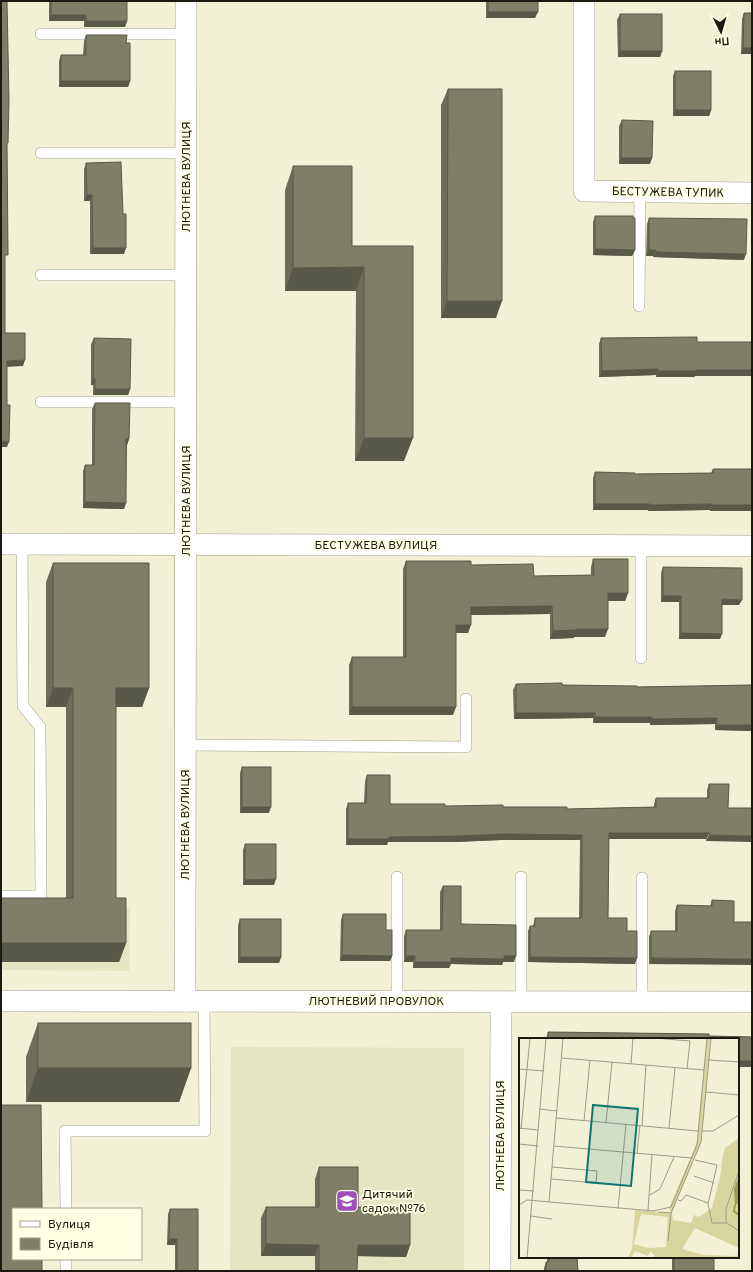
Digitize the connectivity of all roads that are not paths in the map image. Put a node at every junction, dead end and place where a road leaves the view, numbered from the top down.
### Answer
1 (186, 1) edge
2 (584, 1) edge
3 (41, 34) dead end
4 (186, 34) junction
5 (41, 153) dead end
6 (186, 153) junction
7 (640, 191) junction
8 (752, 192) edge
9 (41, 275) dead end
10 (186, 275) junction
11 (639, 306) dead end
12 (41, 402) dead end
13 (186, 402) junction
14 (1, 544) edge
15 (22, 544) junction
16 (186, 544) junction
17 (641, 546) junction
18 (752, 546) edge
19 (641, 658) dead end
20 (466, 699) dead end
21 (185, 745) junction
22 (398, 877) dead end
23 (521, 877) dead end
24 (642, 878) dead end
25 (1, 896) edge
26 (1, 1001) edge
27 (195, 1001) junction
28 (397, 1001) junction
29 (511, 1002) junction
30 (642, 1002) junction
31 (752, 1002) edge
32 (66, 1208) edge
33 (66, 1260) edge
34 (66, 1271) edge
35 (500, 1271) edge

1 - 4 street, ЛЮТНЕВА ВУЛИЦЯ
2 - 7 street, БЕСТУЖЕВА ТУПИК
3 - 4 lane
4 - 6 street, ЛЮТНЕВА ВУЛИЦЯ
5 - 6 lane
6 - 10 street, ЛЮТНЕВА ВУЛИЦЯ
7 - 8 street, БЕСТУЖЕВА ТУПИК
7 - 11 lane
9 - 10 lane
10 - 13 street, ЛЮТНЕВА ВУЛИЦЯ
12 - 13 lane
13 - 16 street, ЛЮТНЕВА ВУЛИЦЯ
14 - 15 street, БЕСТУЖЕВА ВУЛИЦЯ
15 - 16 street, БЕСТУЖЕВА ВУЛИЦЯ
15 - 25 lane
16 - 17 street, БЕСТУЖЕВА ВУЛИЦЯ
16 - 21 street, ЛЮТНЕВА ВУЛИЦЯ
17 - 18 street, БЕСТУЖЕВА ВУЛИЦЯ
17 - 19 lane
20 - 21 lane
21 - 27 street, ЛЮТНЕВА ВУЛИЦЯ
22 - 28 lane
23 - 29 lane
24 - 30 lane
26 - 27 street, ЛЮТНЕВИЙ ПРОВУЛОК
27 - 28 street, ЛЮТНЕВИЙ ПРОВУЛОК
27 - 32 lane
28 - 29 street, ЛЮТНЕВИЙ ПРОВУЛОК
29 - 30 street, ЛЮТНЕВИЙ ПРОВУЛОК
29 - 35 street, ЛЮТНЕВА ВУЛИЦЯ
30 - 31 street, ЛЮТНЕВИЙ ПРОВУЛОК
33 - 34 lane

